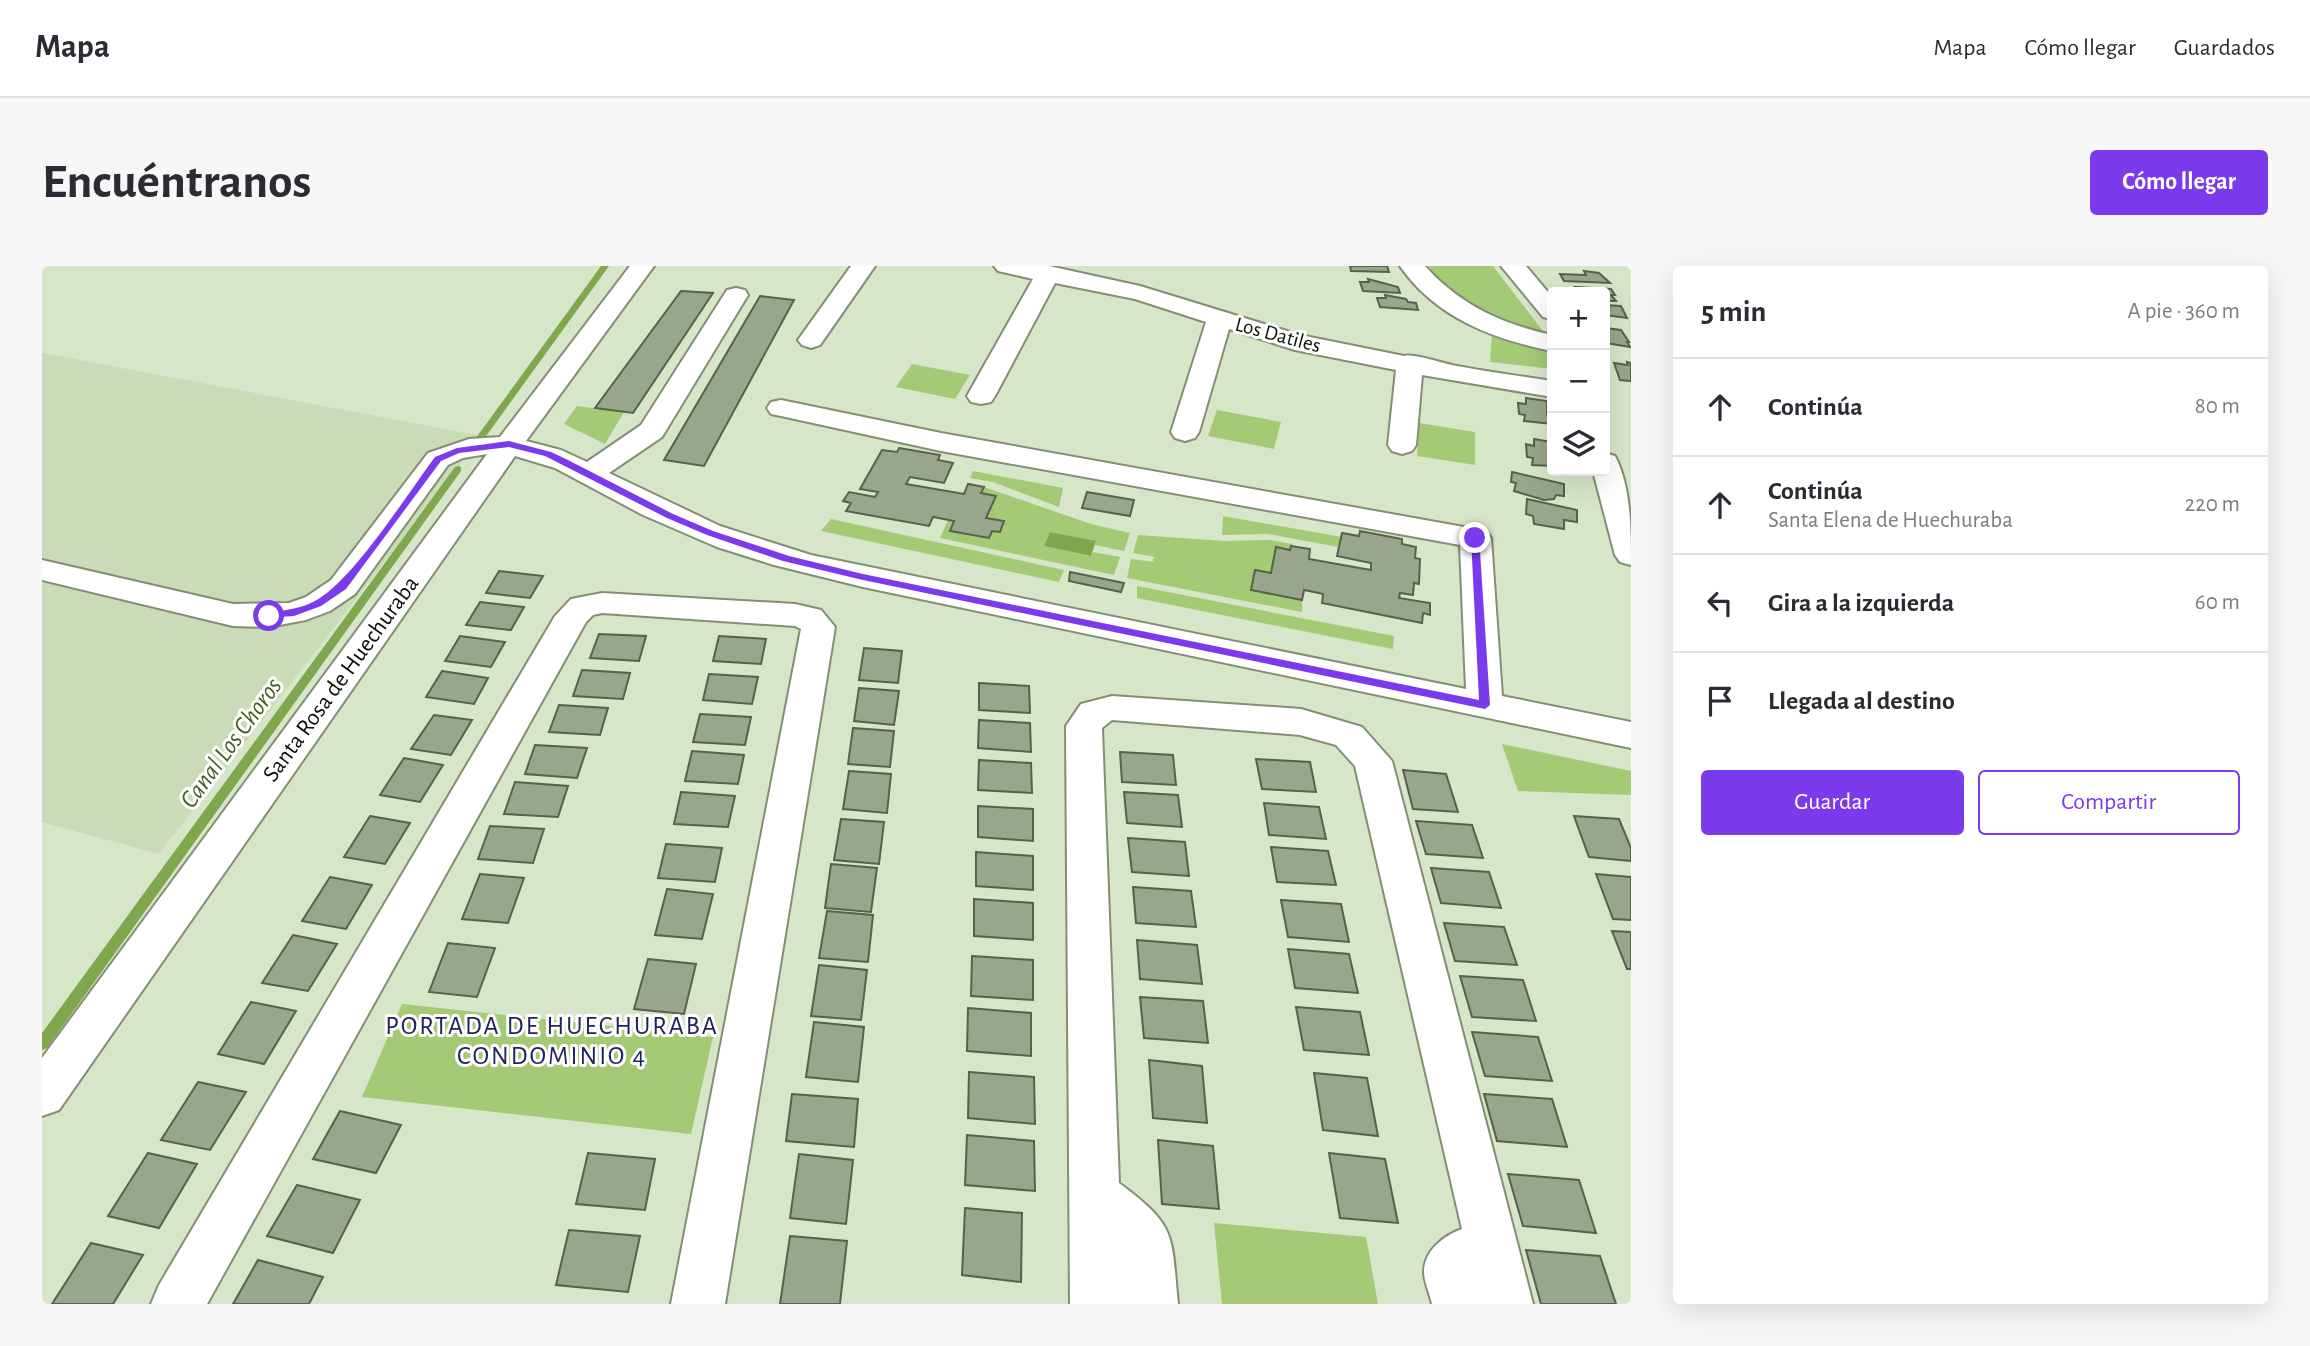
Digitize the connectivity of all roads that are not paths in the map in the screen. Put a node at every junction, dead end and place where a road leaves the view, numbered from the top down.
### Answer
1 (642, 266) edge
2 (863, 266) edge
3 (1006, 266) edge
4 (1412, 266) edge
5 (1513, 266) edge
6 (1048, 273) junction
7 (736, 295) dead end
8 (1547, 306) edge
9 (1220, 318) junction
10 (811, 341) dead end
11 (1547, 342) edge
12 (1410, 362) junction
13 (1547, 378) edge
14 (1547, 388) edge
15 (981, 396) dead end
16 (781, 408) dead end
17 (1185, 432) dead end
18 (509, 444) junction
19 (1402, 445) dead end
20 (588, 474) junction
21 (1609, 476) edge
22 (1631, 555) edge
23 (42, 570) edge
24 (1485, 705) junction
25 (1631, 735) edge
26 (42, 1095) edge
27 (1094, 1194) junction
28 (1491, 1243) junction
29 (178, 1304) edge
30 (698, 1304) edge
31 (1097, 1304) edge
32 (1151, 1304) edge
33 (1459, 1304) edge
34 (1506, 1304) edge

1 - 18 street, Santa Rosa de Huechuraba
2 - 10 street
3 - 6 street, Los Datiles
4 - 11 street
5 - 8 street
6 - 9 street, Los Datiles
6 - 15 street
7 - 20 street
9 - 12 street, Los Datiles
9 - 17 street
12 - 13 street
12 - 14 street, Los Datiles
12 - 19 street
16 - 24 street
18 - 20 street
18 - 23 street
18 - 26 street, Santa Rosa de Huechuraba
20 - 24 street
21 - 22 street
24 - 25 street
27 - 28 street
27 - 31 street
27 - 32 street
28 - 33 street
28 - 34 street
29 - 30 street

